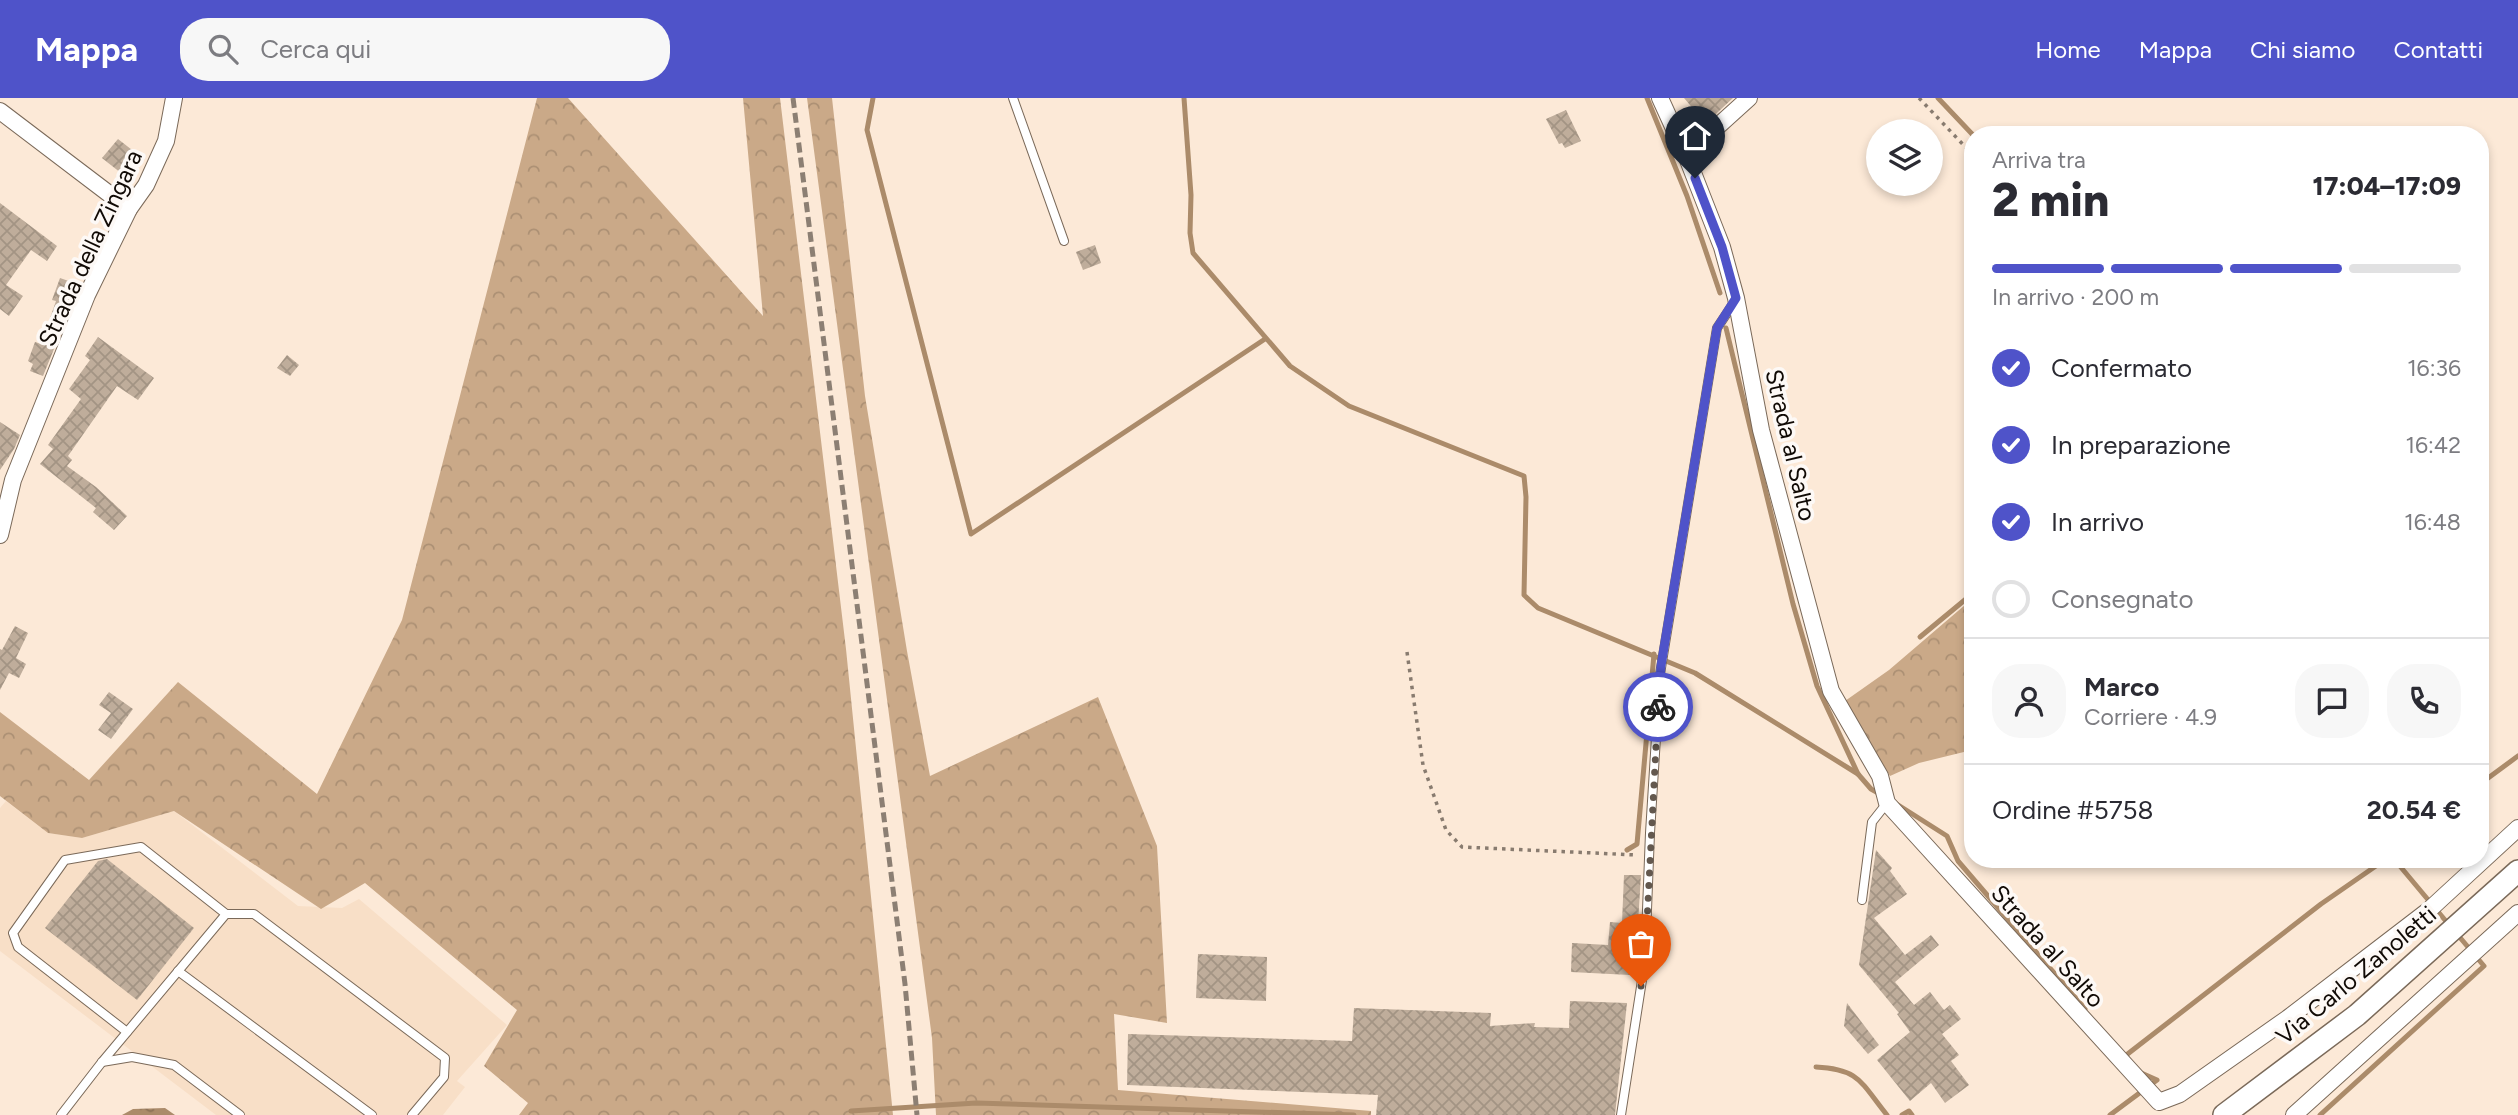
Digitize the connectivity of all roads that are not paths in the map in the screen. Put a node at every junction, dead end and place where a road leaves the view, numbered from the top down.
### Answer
1 (174, 98) edge
2 (1013, 98) edge
3 (1660, 98) edge
4 (1749, 98) edge
5 (0, 111) edge
6 (1686, 155) junction
7 (128, 209) junction
8 (1064, 241) dead end
9 (1736, 298) junction
10 (0, 536) edge
11 (1886, 798) junction
12 (2518, 828) edge
13 (2489, 855) edge
14 (2475, 868) edge
15 (2518, 870) edge
16 (1862, 900) dead end
17 (2518, 913) edge
18 (226, 915) junction
19 (178, 971) junction
20 (127, 1032) junction
21 (102, 1062) junction
22 (61, 1115) edge
23 (240, 1115) edge
24 (372, 1115) edge
25 (412, 1115) edge
26 (1621, 1115) edge
27 (2224, 1115) edge
28 (2294, 1115) edge

1 - 7 street, Strada della Zingara
2 - 8 lane
3 - 6 street, Strada al Salto
4 - 6 street
5 - 7 street
6 - 9 street, Strada al Salto
7 - 10 street, Strada della Zingara
9 - 11 street, Strada al Salto
9 - 26 lane
11 - 14 street, Strada al Salto
11 - 16 lane
12 - 13 street, Strada al Salto
15 - 27 main road, Via Carlo Zanoletti
17 - 28 street
18 - 19 lane
18 - 20 lane
18 - 25 lane
19 - 20 lane
19 - 24 lane
20 - 21 lane
21 - 22 lane
21 - 23 lane

